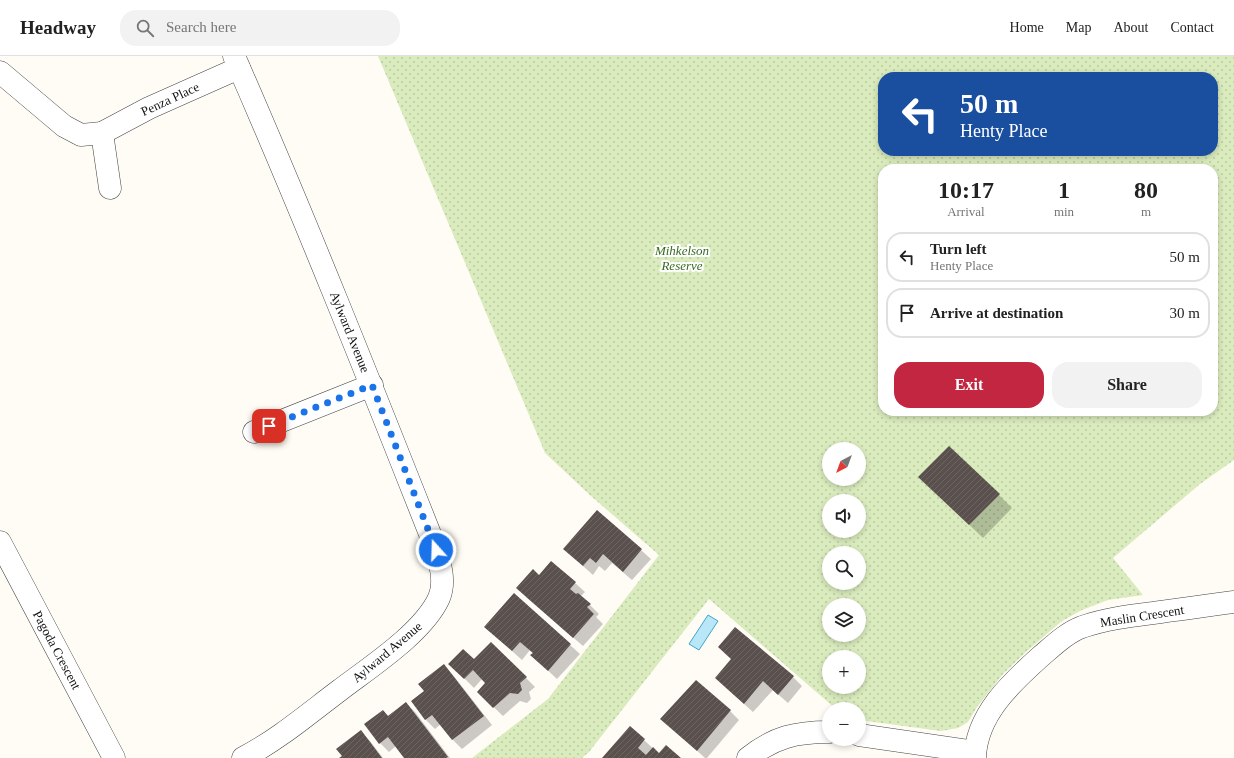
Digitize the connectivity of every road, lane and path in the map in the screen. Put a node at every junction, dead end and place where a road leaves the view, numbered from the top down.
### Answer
1 (237, 62) edge
2 (0, 72) edge
3 (102, 133) junction
4 (110, 188) dead end
5 (372, 385) junction
6 (254, 432) dead end
7 (0, 542) edge
8 (1234, 602) edge
9 (822, 732) edge
10 (866, 736) edge
11 (975, 755) edge
12 (114, 758) edge
13 (243, 758) edge
14 (748, 758) edge

1 - 3 street, Penza Place
1 - 5 street, Aylward Avenue
2 - 3 street, Penza Place
3 - 4 street
5 - 6 street
5 - 13 street, Aylward Avenue
7 - 12 street, Pagoda Crescent
8 - 11 street, Maslin Crescent
9 - 14 street
10 - 11 street

